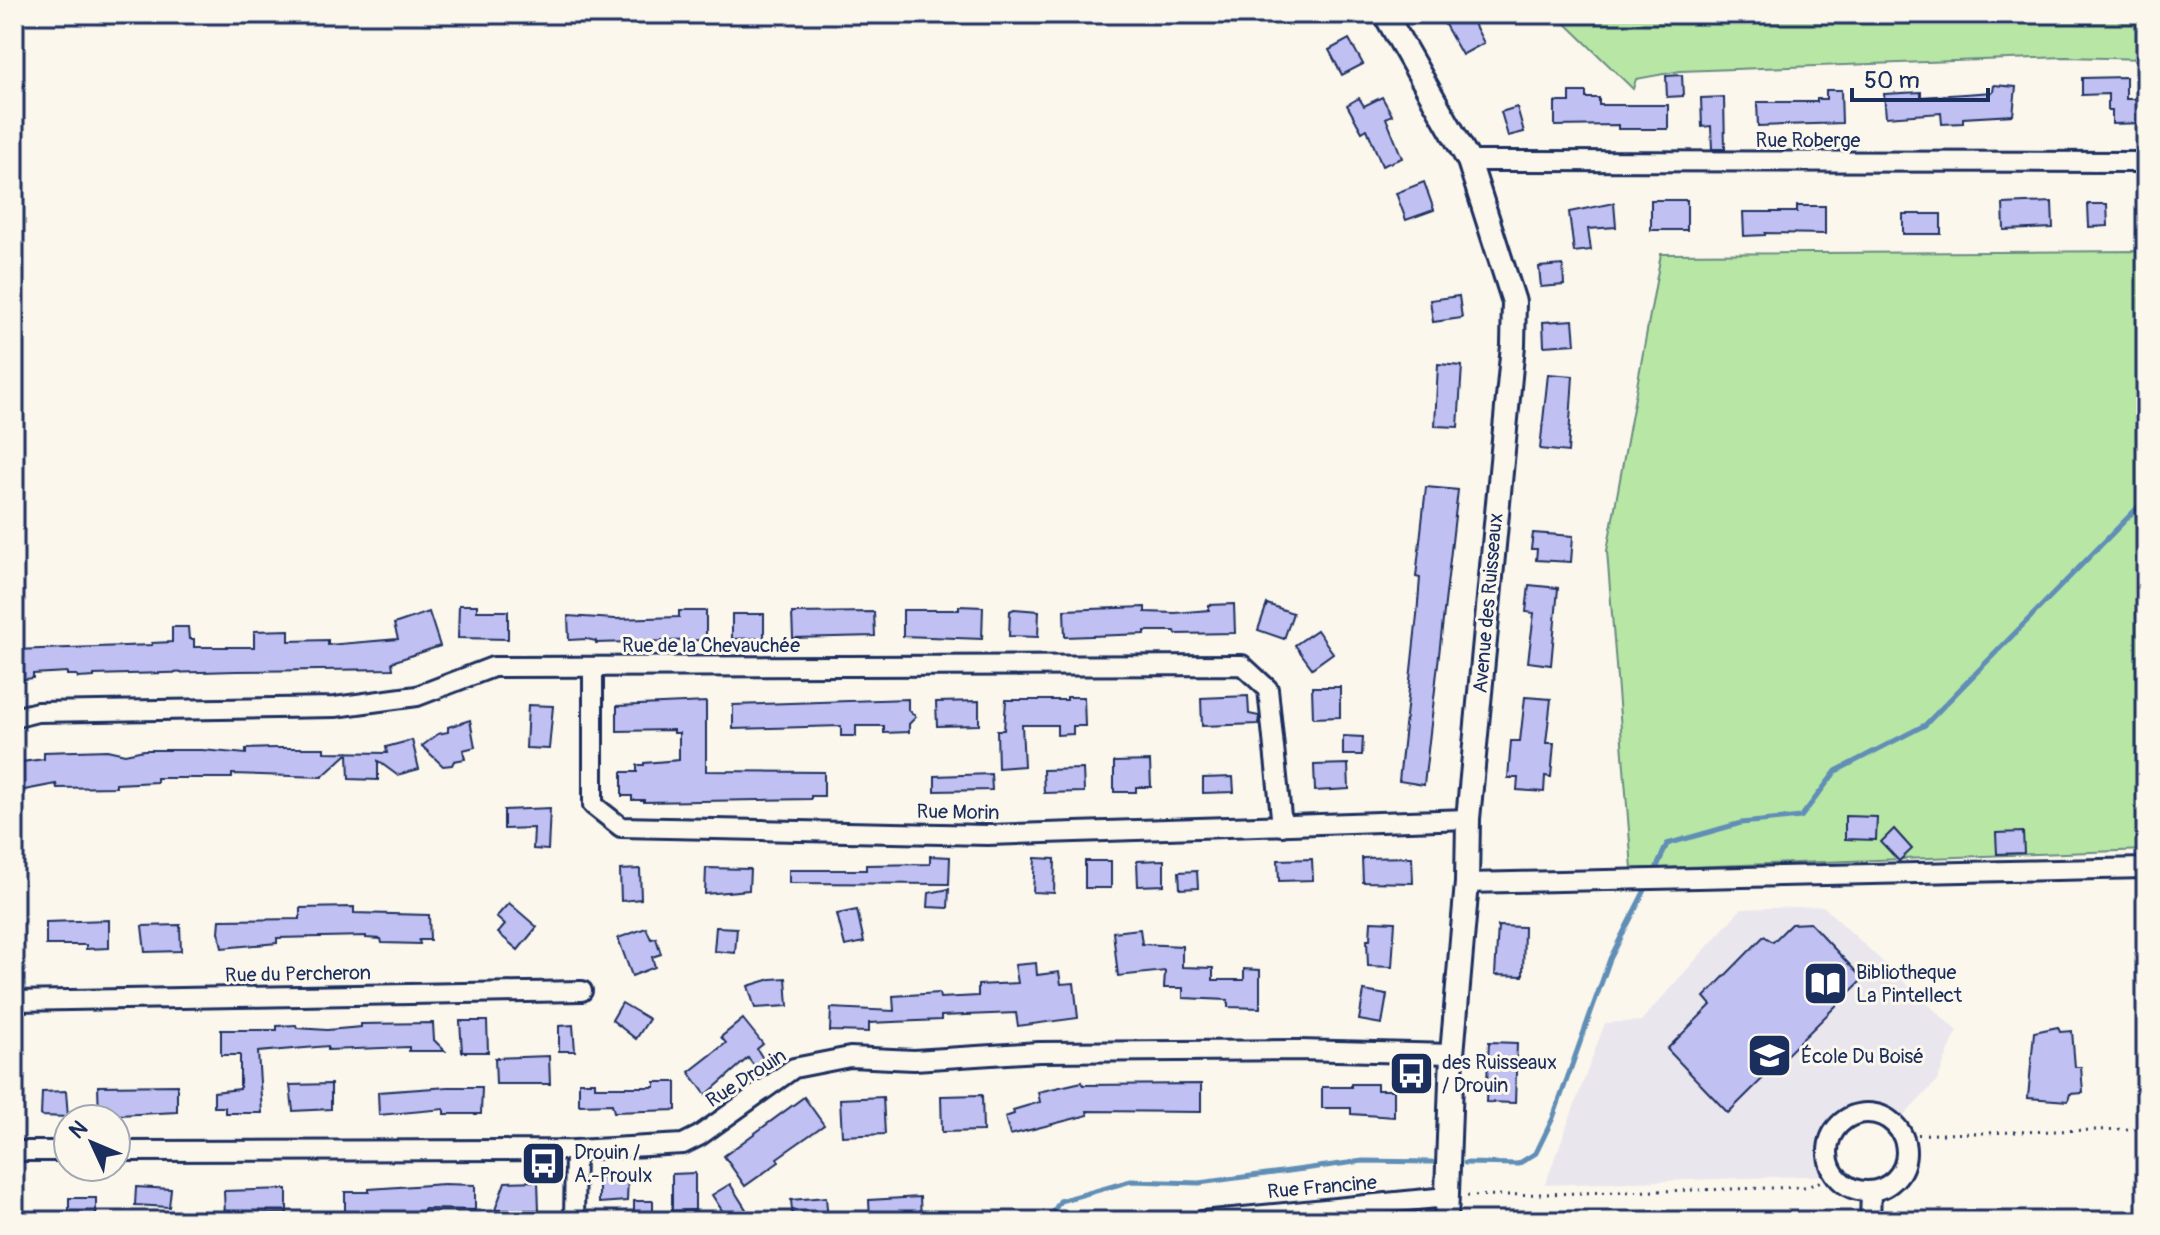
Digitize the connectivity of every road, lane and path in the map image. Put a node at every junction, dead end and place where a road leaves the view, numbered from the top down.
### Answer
1 (1385, 14) edge
2 (1469, 161) junction
3 (2146, 162) edge
4 (593, 668) junction
5 (14, 718) edge
6 (1468, 819) junction
7 (1282, 826) junction
8 (2146, 868) edge
9 (1467, 883) junction
10 (582, 991) dead end
11 (14, 1001) edge
12 (1452, 1054) junction
13 (2146, 1126) edge
14 (1902, 1135) junction
15 (575, 1150) junction
16 (14, 1151) edge
17 (52, 1151) edge
18 (132, 1151) edge
19 (1835, 1175) junction
20 (1871, 1191) junction
21 (1447, 1197) junction
22 (574, 1221) edge
23 (1202, 1221) edge
24 (1446, 1221) edge
25 (1870, 1221) edge

1 - 2 street, Avenue des Ruisseaux
2 - 3 street, Rue Roberge
2 - 6 street, Avenue des Ruisseaux
4 - 5 street, Rue de la Chevauchée
4 - 7 street, Rue de la Chevauchée
4 - 7 street, Rue Morin
6 - 7 street, Rue Morin
6 - 9 street, Avenue des Ruisseaux
8 - 9 street
9 - 12 street, Avenue des Ruisseaux
10 - 11 street, Rue du Percheron
12 - 15 street, Rue Drouin
12 - 21 street, Avenue des Ruisseaux
13 - 14 path
14 - 19 street
14 - 20 street
15 - 18 street, Rue Drouin
15 - 22 street
16 - 17 street
19 - 20 street
19 - 21 path
20 - 25 street
21 - 23 street, Rue Francine
21 - 24 street, Avenue des Ruisseaux

